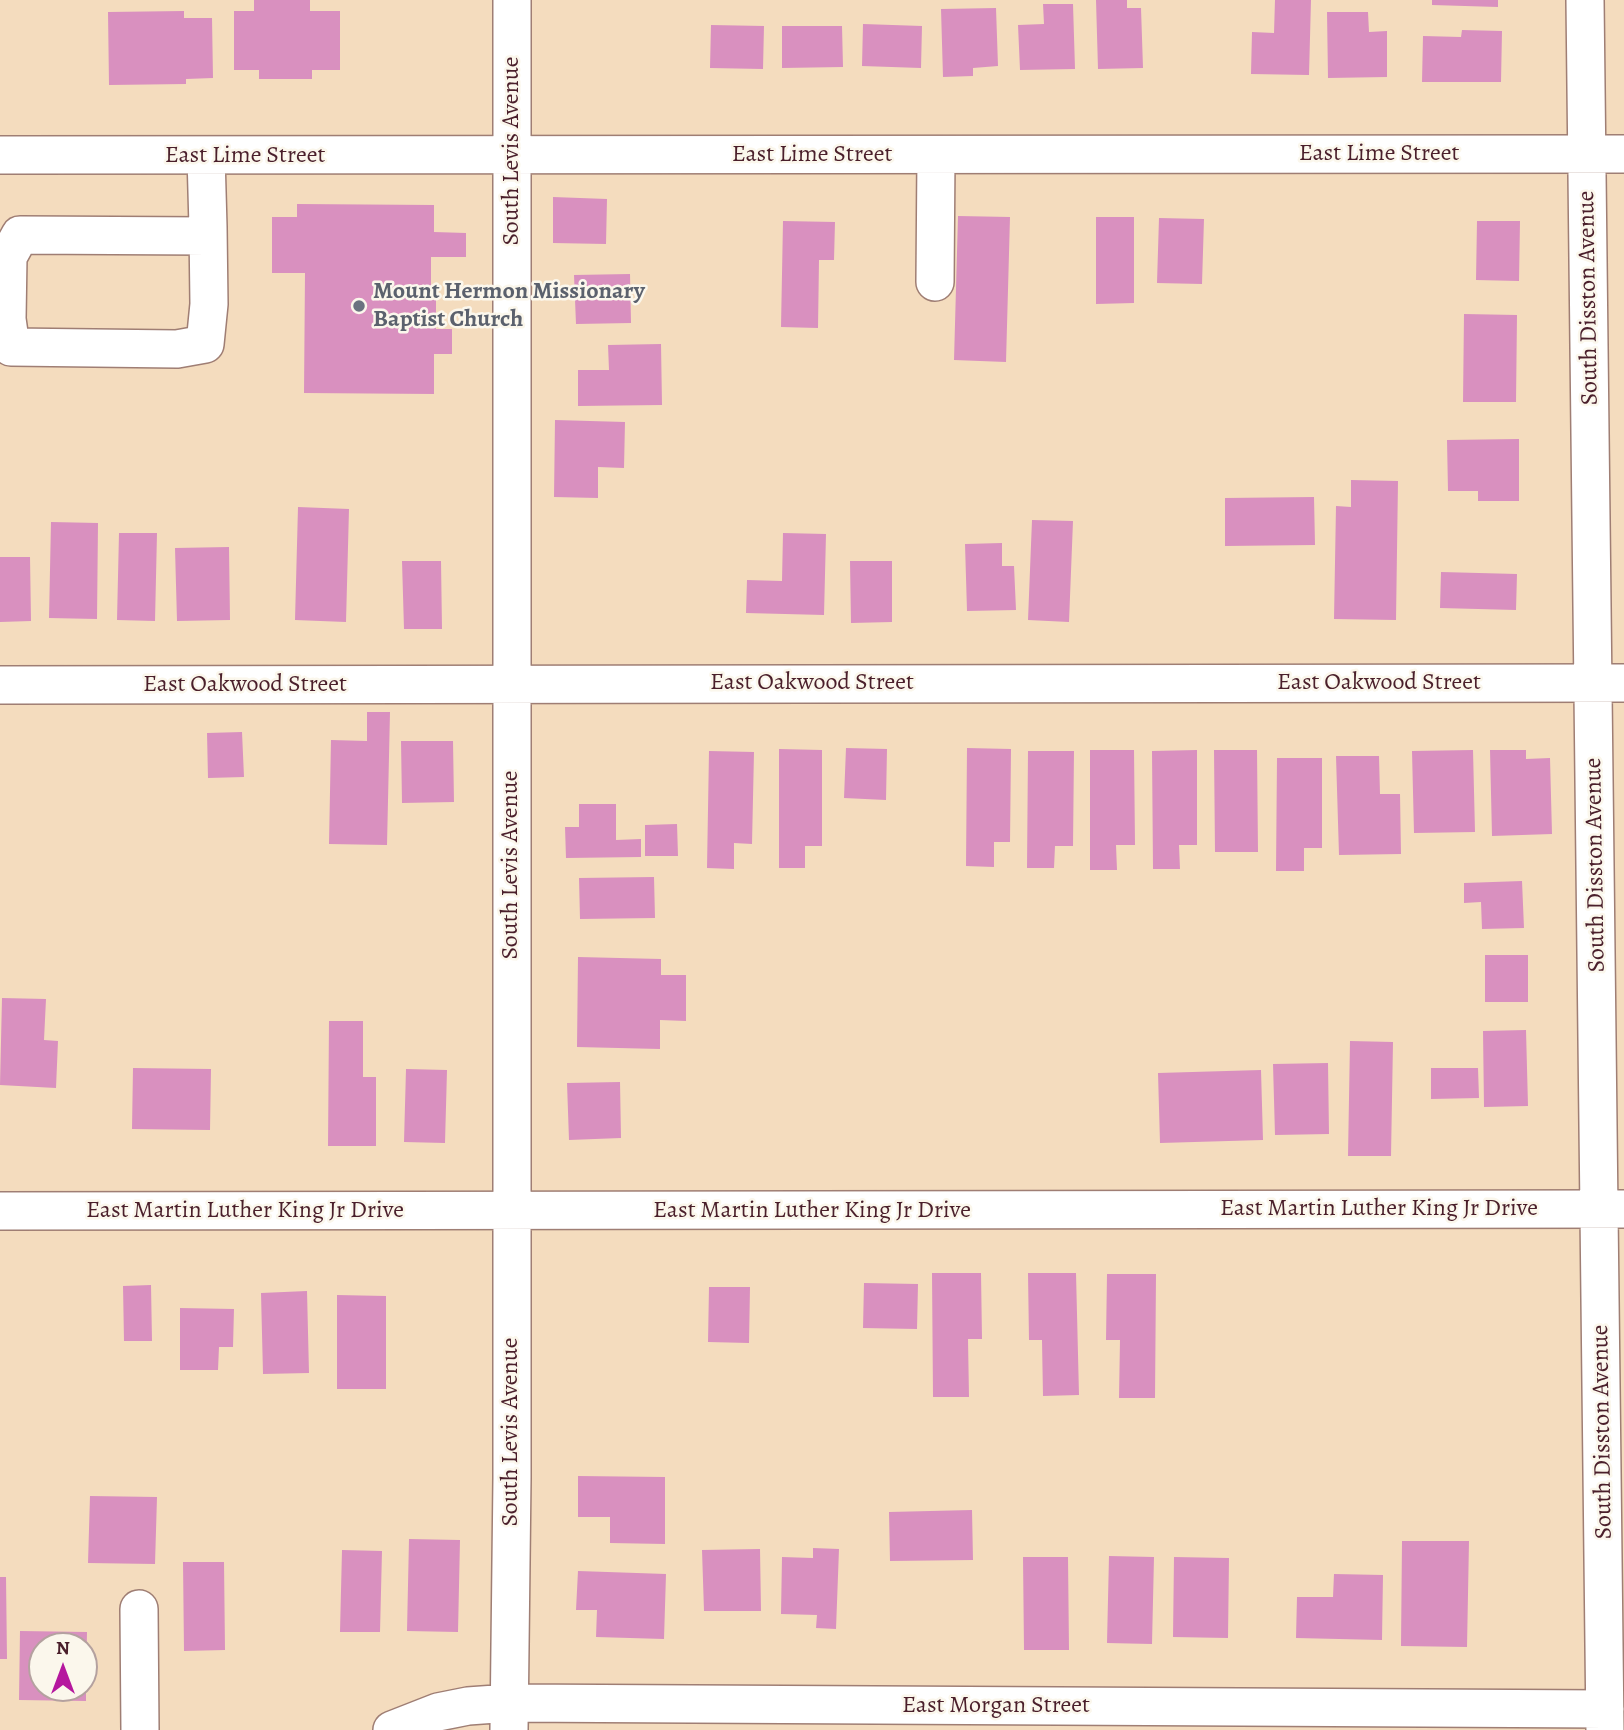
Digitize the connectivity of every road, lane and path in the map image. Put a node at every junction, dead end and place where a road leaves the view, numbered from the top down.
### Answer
1 (512, 0) edge
2 (1586, 0) edge
3 (1588, 154) junction
4 (1624, 154) edge
5 (0, 155) edge
6 (936, 155) junction
7 (206, 156) junction
8 (513, 156) junction
9 (208, 236) junction
10 (935, 282) dead end
11 (1609, 683) edge
12 (512, 684) junction
13 (0, 685) edge
14 (1612, 1209) edge
15 (0, 1211) edge
16 (511, 1212) junction
17 (139, 1609) dead end
18 (509, 1717) edge
19 (1605, 1720) edge
20 (140, 1730) edge
21 (391, 1730) edge

1 - 8 street, South Levis Avenue
2 - 3 street, South Disston Avenue
3 - 4 street, East Lime Street
3 - 6 street, East Lime Street
3 - 11 street, South Disston Avenue
5 - 7 street, East Lime Street
6 - 8 street, East Lime Street
6 - 10 street
7 - 8 street, East Lime Street
7 - 9 street
8 - 12 street, South Levis Avenue
9 - 9 street
11 - 12 street, East Oakwood Street
11 - 14 street, South Disston Avenue
12 - 13 street, East Oakwood Street
12 - 16 street, South Levis Avenue
14 - 16 street, East Martin Luther King Jr Drive
14 - 19 street, South Disston Avenue
15 - 16 street, East Martin Luther King Jr Drive
16 - 18 street, South Levis Avenue
17 - 20 street
18 - 19 street, East Morgan Street
18 - 21 street, East Morgan Street

